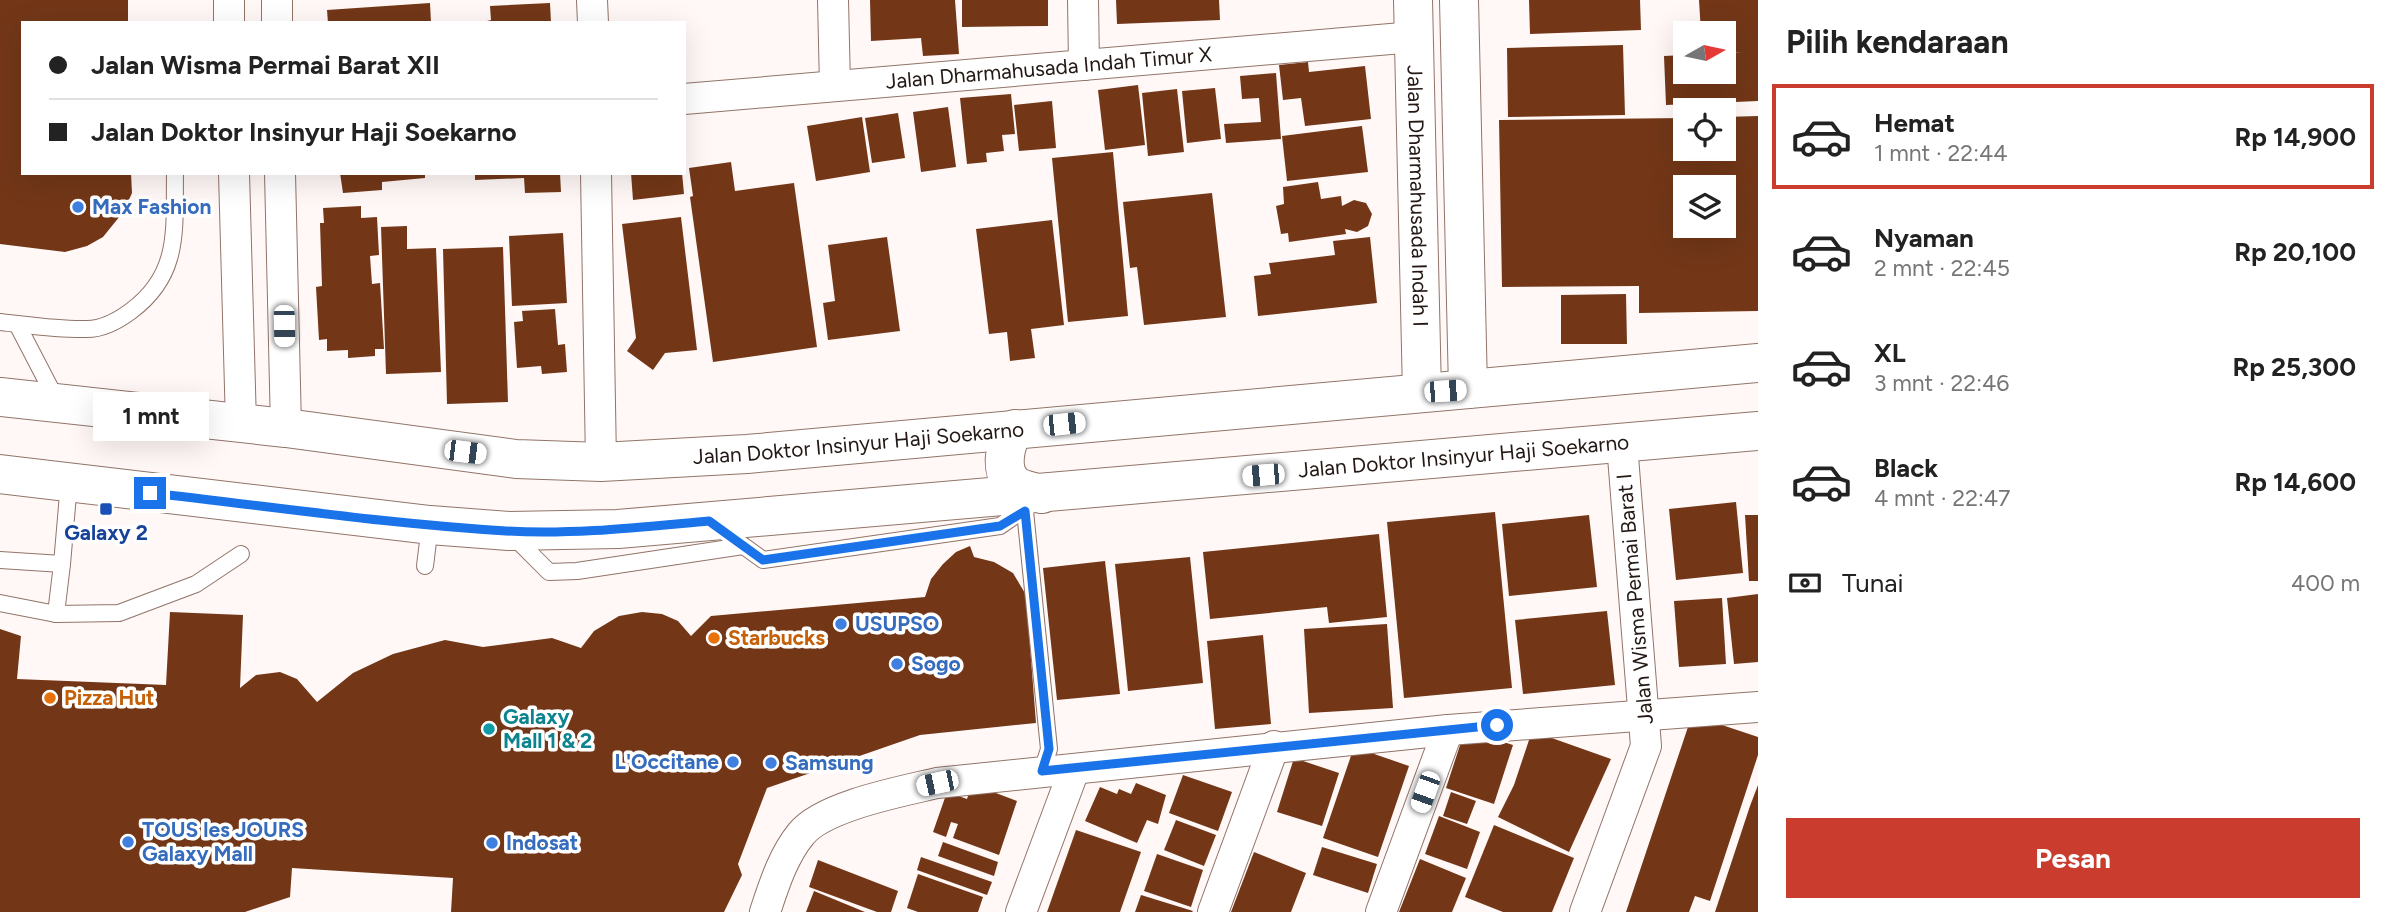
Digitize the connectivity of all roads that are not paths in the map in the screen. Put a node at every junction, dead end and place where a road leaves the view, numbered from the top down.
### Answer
1 (277, 0) edge
2 (592, 0) edge
3 (833, 0) edge
4 (1083, 0) edge
5 (1459, 0) edge
6 (1414, 18) edge
7 (277, 21) edge
8 (593, 21) edge
9 (1084, 65) junction
10 (835, 86) junction
11 (686, 99) edge
12 (175, 175) edge
13 (234, 175) edge
14 (281, 175) edge
15 (596, 175) edge
16 (8, 323) edge
17 (1758, 363) edge
18 (1468, 389) junction
19 (1422, 393) junction
20 (0, 397) edge
21 (58, 404) junction
22 (241, 425) junction
23 (286, 428) junction
24 (1015, 429) junction
25 (1758, 431) edge
26 (1622, 444) junction
27 (601, 462) junction
28 (0, 474) edge
29 (69, 483) junction
30 (1034, 503) junction
31 (709, 521) junction
32 (429, 525) junction
33 (509, 531) junction
34 (743, 546) junction
35 (241, 554) dead end
36 (0, 560) edge
37 (62, 564) junction
38 (425, 566) dead end
39 (0, 603) edge
40 (56, 614) junction
41 (1758, 707) edge
42 (1645, 713) junction
43 (1448, 730) junction
44 (1274, 746) junction
45 (1058, 771) junction
46 (765, 912) edge
47 (1021, 912) edge
48 (1213, 912) edge
49 (1381, 912) edge
50 (1586, 912) edge

1 - 7 street
2 - 8 street
3 - 10 street
4 - 9 street
5 - 18 main road
6 - 9 street, Jalan Dharmahusada Indah Timur X
6 - 19 main road, Jalan Dharmahusada Indah I
9 - 10 street, Jalan Dharmahusada Indah Timur X
10 - 11 street, Jalan Dharmahusada Indah Timur X
12 - 16 lane
13 - 22 street
14 - 23 street
15 - 27 street
16 - 21 lane
17 - 18 main road, Jalan Doktor Insinyur Haji Soekarno
18 - 19 main road, Jalan Doktor Insinyur Haji Soekarno
19 - 24 main road, Jalan Doktor Insinyur Haji Soekarno
20 - 21 main road, Jalan Doktor Insinyur Haji Soekarno
21 - 22 main road, Jalan Doktor Insinyur Haji Soekarno
22 - 23 main road, Jalan Doktor Insinyur Haji Soekarno
23 - 27 main road, Jalan Doktor Insinyur Haji Soekarno
24 - 27 main road, Jalan Doktor Insinyur Haji Soekarno
24 - 30 main road
25 - 26 main road, Jalan Doktor Insinyur Haji Soekarno
26 - 30 main road, Jalan Doktor Insinyur Haji Soekarno
26 - 42 street, Jalan Wisma Permai Barat I
28 - 29 main road, Jalan Doktor Insinyur Haji Soekarno
29 - 32 main road, Jalan Doktor Insinyur Haji Soekarno
29 - 37 lane
30 - 31 main road, Jalan Doktor Insinyur Haji Soekarno
30 - 34 lane
30 - 45 lane
31 - 33 main road, Jalan Doktor Insinyur Haji Soekarno
31 - 34 lane
32 - 33 main road, Jalan Doktor Insinyur Haji Soekarno
32 - 38 lane
33 - 34 lane
35 - 40 lane
36 - 37 lane
37 - 40 lane
39 - 40 lane
41 - 42 street
42 - 43 street
42 - 50 street, Jalan Wisma Permai Barat I
43 - 44 street
43 - 49 street
44 - 45 street
44 - 48 street
45 - 46 street
45 - 47 street

